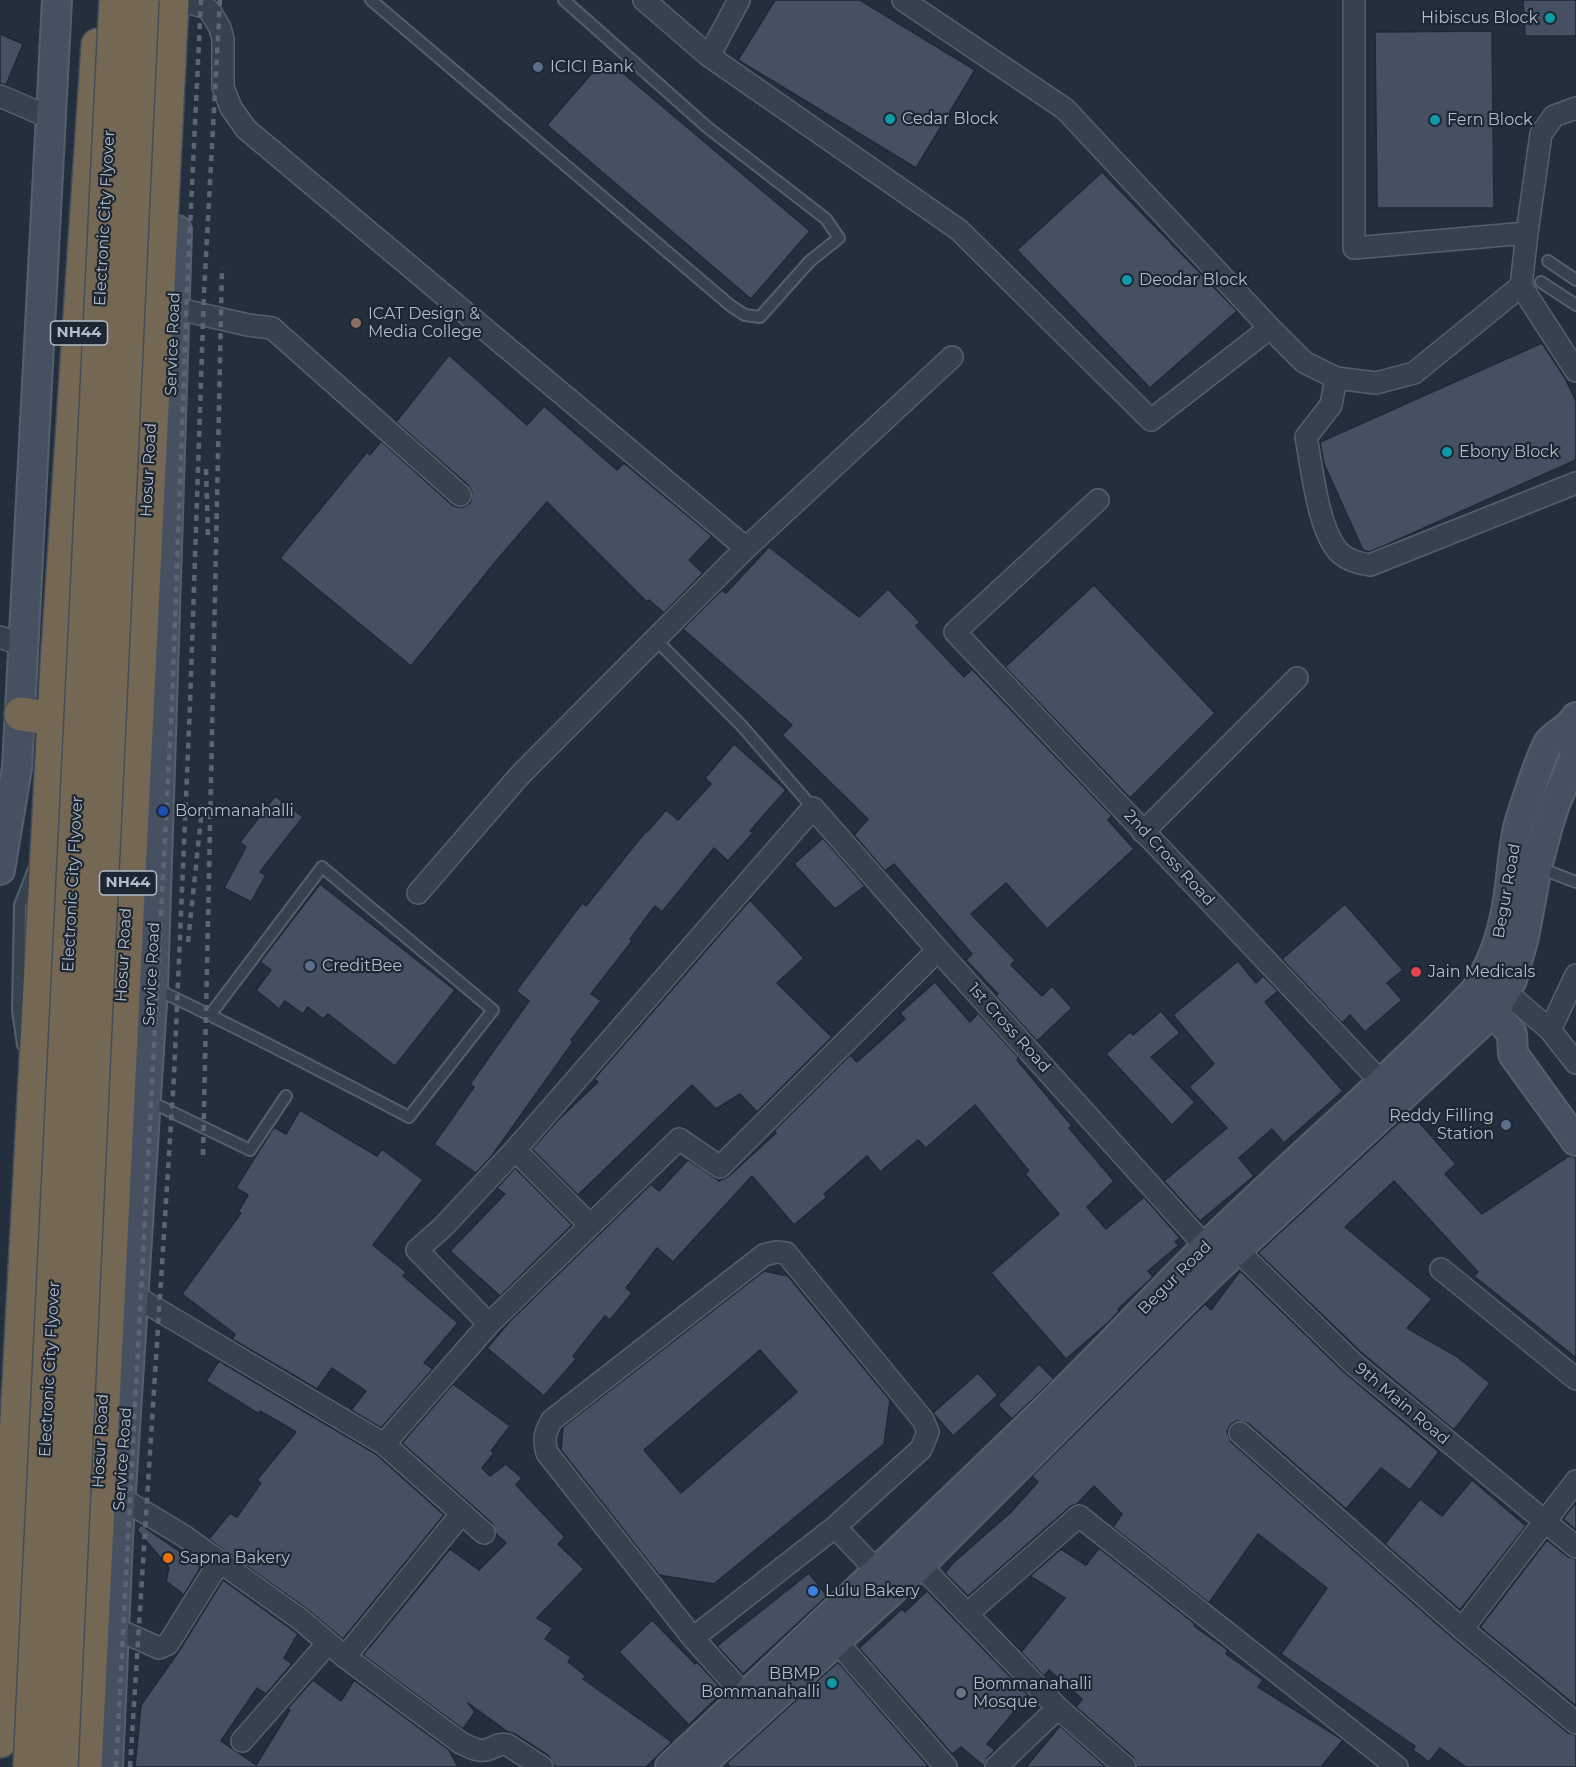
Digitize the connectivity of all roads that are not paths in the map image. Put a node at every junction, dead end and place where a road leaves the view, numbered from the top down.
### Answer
1 (57, 0) edge
2 (101, 0) edge
3 (116, 0) edge
4 (142, 0) edge
5 (371, 0) edge
6 (564, 0) edge
7 (644, 0) edge
8 (739, 0) edge
9 (903, 0) edge
10 (1354, 0) edge
11 (181, 1) edge
12 (709, 56) junction
13 (0, 96) edge
14 (1576, 108) edge
15 (51, 118) junction
16 (1527, 233) junction
17 (1548, 261) dead end
18 (1576, 280) edge
19 (1531, 284) junction
20 (1576, 305) edge
21 (174, 308) junction
22 (1270, 328) junction
23 (952, 357) dead end
24 (1576, 371) edge
25 (1336, 378) junction
26 (1576, 483) edge
27 (460, 495) dead end
28 (1098, 500) dead end
29 (746, 548) junction
30 (655, 639) junction
31 (13, 641) edge
32 (1297, 678) dead end
33 (21, 714) junction
34 (55, 719) junction
35 (1573, 722) edge
36 (813, 808) junction
37 (1143, 831) junction
38 (1537, 867) junction
39 (0, 870) edge
40 (1576, 882) edge
41 (418, 893) dead end
42 (938, 950) junction
43 (1576, 975) edge
44 (153, 987) junction
45 (1476, 989) junction
46 (1500, 1002) junction
47 (210, 1015) junction
48 (1550, 1030) junction
49 (1512, 1034) junction
50 (1576, 1063) edge
51 (1383, 1084) junction
52 (286, 1096) dead end
53 (145, 1099) junction
54 (1576, 1111) edge
55 (1576, 1141) edge
56 (515, 1150) junction
57 (590, 1224) junction
58 (1206, 1247) junction
59 (1237, 1250) junction
60 (1441, 1269) dead end
61 (133, 1295) junction
62 (489, 1324) junction
63 (1576, 1379) edge
64 (1240, 1433) dead end
65 (384, 1444) junction
66 (1576, 1481) edge
67 (121, 1498) junction
68 (462, 1513) junction
69 (1545, 1521) junction
70 (835, 1527) junction
71 (483, 1533) dead end
72 (1576, 1547) edge
73 (220, 1562) junction
74 (920, 1565) junction
75 (878, 1572) junction
76 (967, 1614) junction
77 (114, 1628) junction
78 (1462, 1629) junction
79 (693, 1638) junction
80 (837, 1642) junction
81 (328, 1643) junction
82 (345, 1657) junction
83 (745, 1696) junction
84 (1058, 1708) junction
85 (1576, 1723) edge
86 (0, 1741) edge
87 (242, 1741) dead end
88 (30, 1767) edge
89 (61, 1767) edge
90 (85, 1767) edge
91 (108, 1767) edge
92 (542, 1767) edge
93 (670, 1767) edge
94 (698, 1767) edge
95 (946, 1767) edge
96 (996, 1767) edge
97 (1125, 1767) edge
98 (1397, 1767) edge

1 - 15 street
2 - 34 highway, NH44
3 - 88 highway, Electronic City Flyover, bridge
4 - 89 highway, Electronic City Flyover, bridge
5 - 6 lane
7 - 12 street
8 - 12 street
9 - 22 street
10 - 16 street
11 - 21 street, Service Road
11 - 29 street
11 - 90 highway, Hosur Road / NH44
12 - 22 street
13 - 15 street
14 - 16 street
15 - 31 street
16 - 19 street
17 - 18 lane
19 - 20 lane
19 - 24 street
19 - 25 street
21 - 27 street
21 - 44 street, Service Road
22 - 25 street
23 - 29 street
25 - 26 street
28 - 37 street, 2nd Cross Road
29 - 30 street
30 - 36 lane
30 - 41 street
31 - 33 street
32 - 37 street
33 - 34 highway
33 - 39 street
34 - 86 highway, NH44
35 - 38 street, Begur Road
35 - 45 street, Begur Road
36 - 42 street, 1st Cross Road
36 - 56 street
37 - 51 street, 2nd Cross Road
38 - 40 lane
38 - 46 street, Begur Road
42 - 57 street
42 - 58 street, 1st Cross Road
43 - 48 street
44 - 47 lane
44 - 53 street, Service Road
45 - 46 street
45 - 51 street, Begur Road
46 - 48 street
46 - 49 street
46 - 59 street, Begur Road
47 - 47 lane
48 - 50 street
49 - 54 street
49 - 55 street
51 - 58 street, Begur Road
52 - 53 lane
53 - 61 street, Service Road
56 - 57 street
56 - 62 street
57 - 62 street
58 - 75 street, Begur Road
59 - 69 street, 9th Main Road
59 - 74 street, Begur Road
60 - 63 street
61 - 65 street
61 - 67 street, Service Road
62 - 65 street
64 - 78 street
65 - 68 street
66 - 69 street
67 - 73 street
67 - 77 street, Service Road
68 - 71 street
68 - 82 street
69 - 72 street, 9th Main Road
69 - 78 street
70 - 75 street
70 - 79 street
70 - 79 street
73 - 77 street
73 - 81 street
74 - 76 street
74 - 80 street, Begur Road
75 - 83 street, Begur Road
76 - 84 street
76 - 98 street
77 - 91 street, Service Road
78 - 85 street
79 - 83 street
80 - 94 street, Begur Road
80 - 95 street
81 - 82 street
81 - 87 street
82 - 92 street
83 - 93 street, Begur Road
84 - 96 street
84 - 97 street

